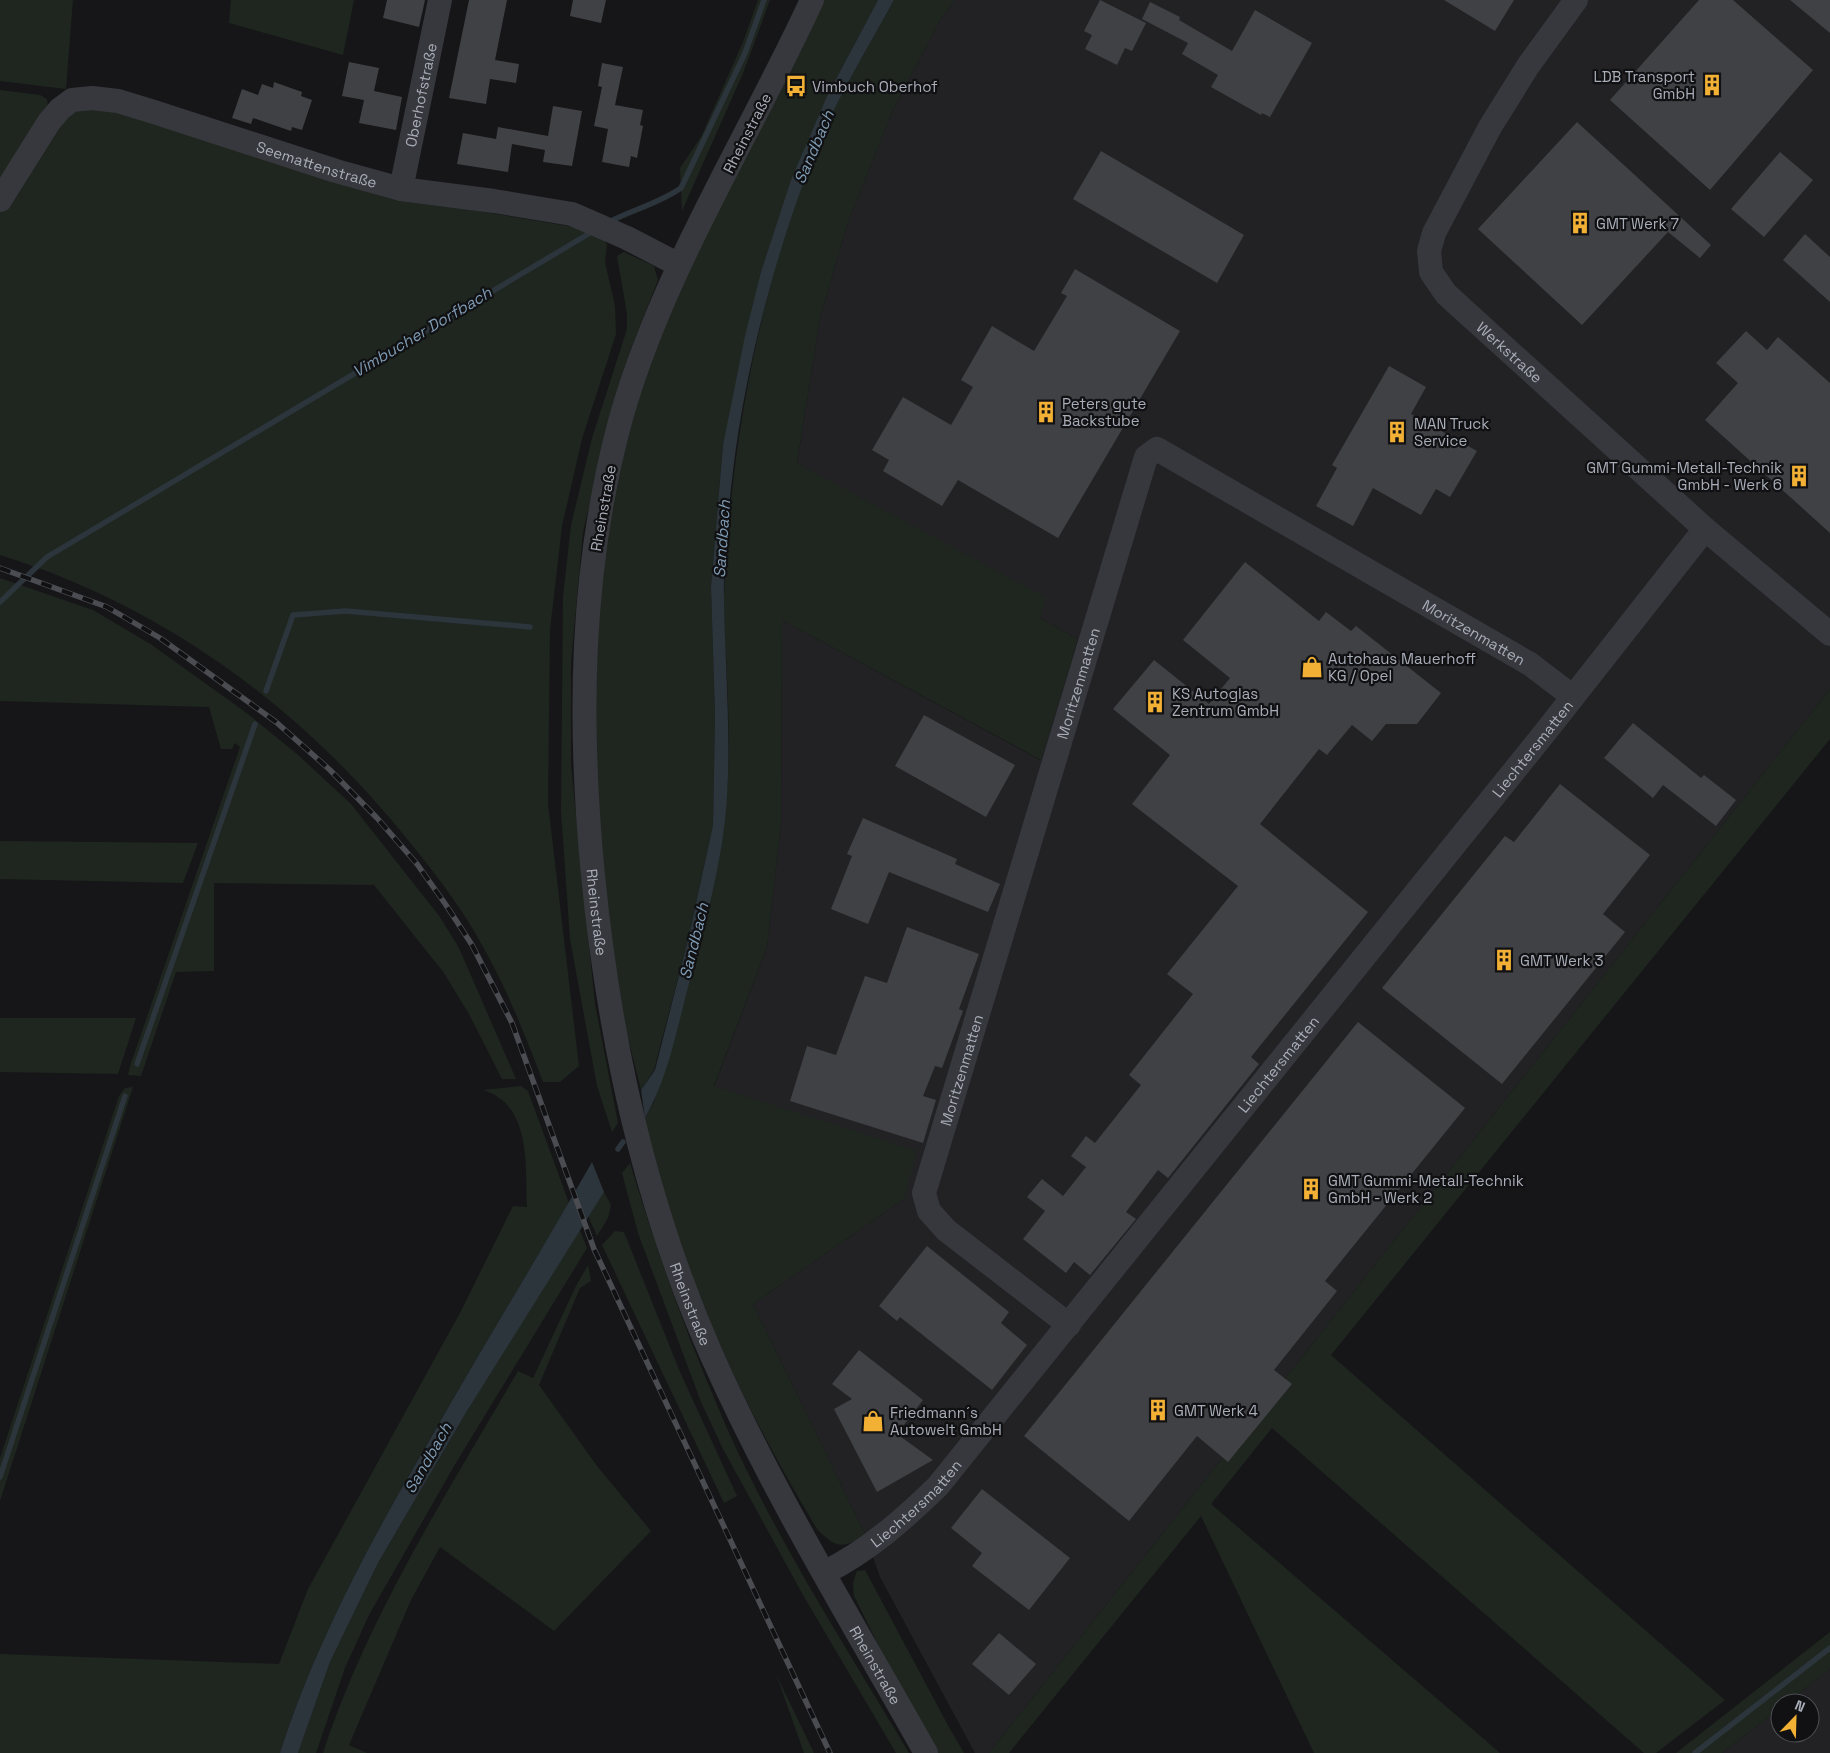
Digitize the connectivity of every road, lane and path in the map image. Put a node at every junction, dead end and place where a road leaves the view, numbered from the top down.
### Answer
1 (440, 0) edge
2 (800, 0) edge
3 (812, 0) edge
4 (1576, 0) edge
5 (793, 41) junction
6 (402, 189) junction
7 (0, 200) edge
8 (679, 265) junction
9 (1706, 529) junction
10 (1830, 634) edge
11 (1572, 696) junction
12 (1069, 1325) junction
13 (824, 1573) junction
14 (926, 1753) edge

1 - 6 street, Oberhofstraße
2 - 5 street
3 - 5 street, Rheinstraße
4 - 9 street, Werkstraße
5 - 8 street, Rheinstraße
6 - 7 street, Seemattenstraße
6 - 8 street, Seemattenstraße
8 - 13 street, Rheinstraße
9 - 10 street, Werkstraße
9 - 11 street, Liechtersmatten
11 - 12 street, Liechtersmatten
11 - 12 street, Moritzenmatten
12 - 13 street, Liechtersmatten
13 - 14 street, Rheinstraße

